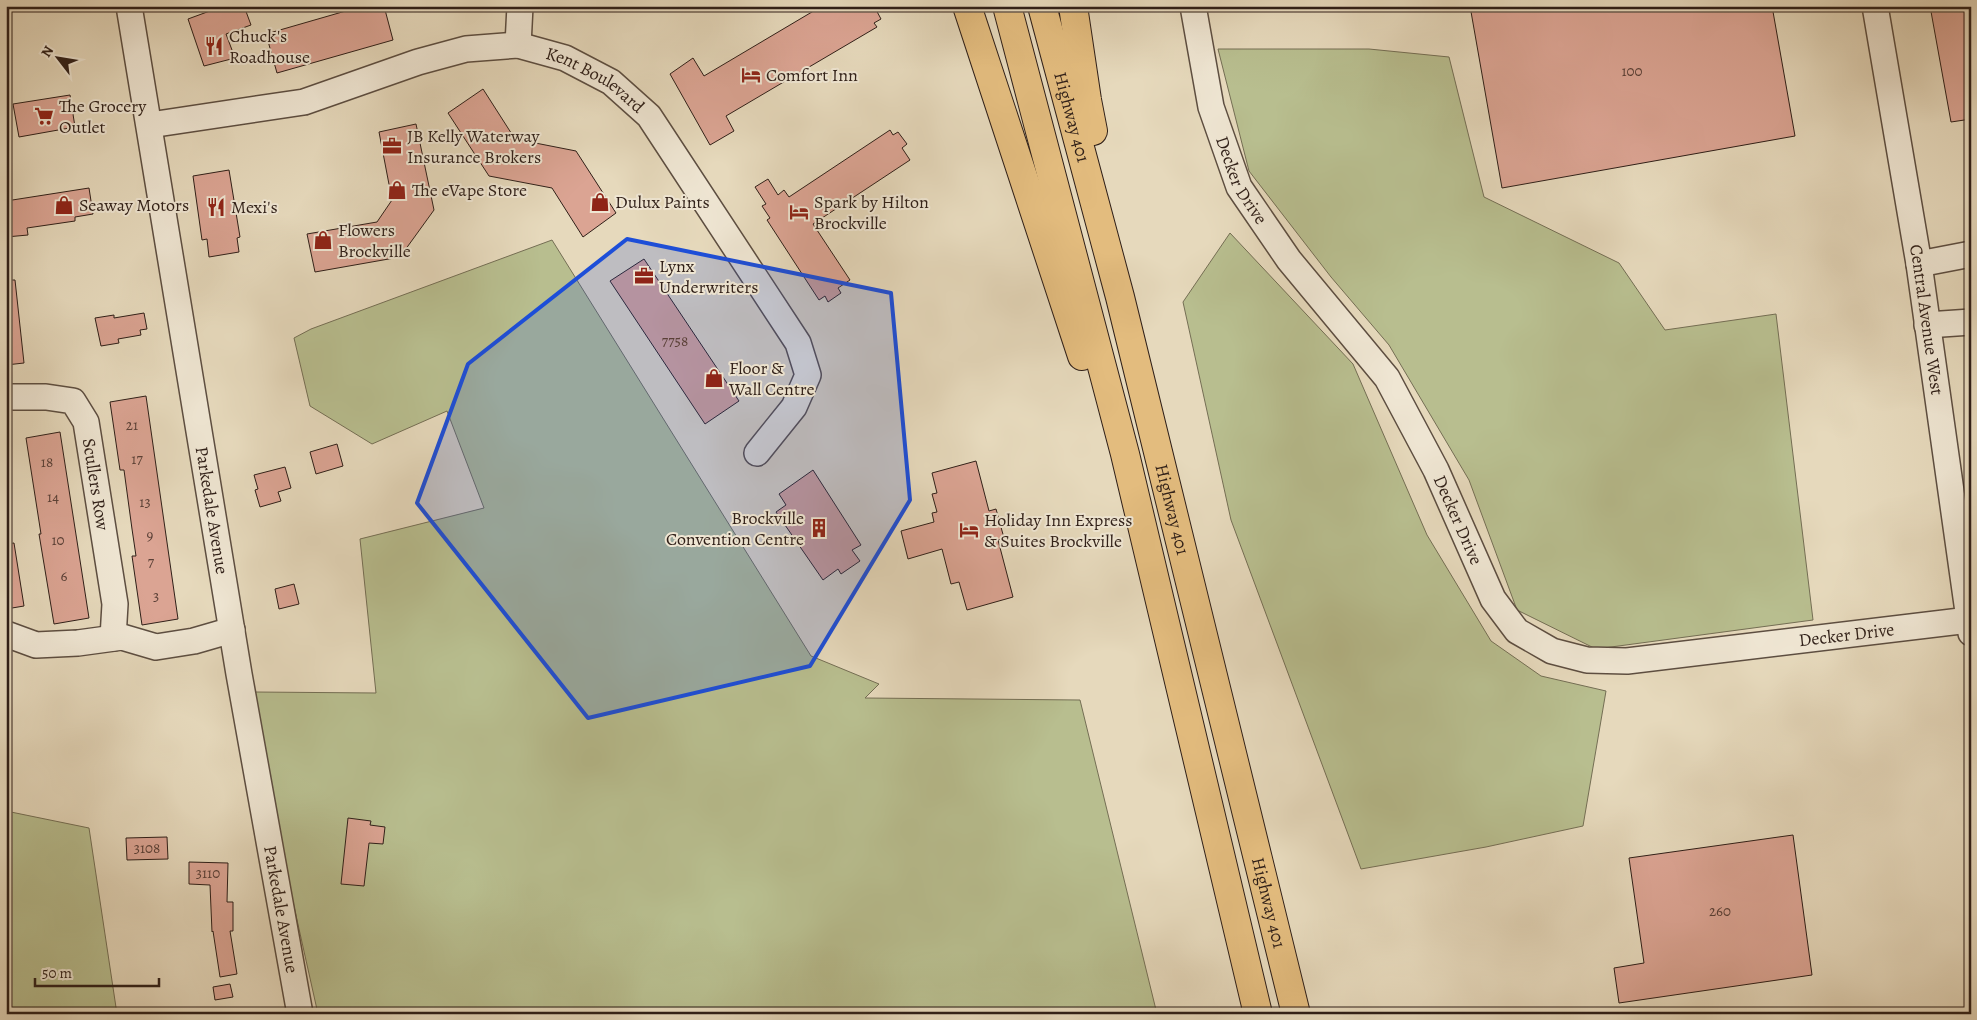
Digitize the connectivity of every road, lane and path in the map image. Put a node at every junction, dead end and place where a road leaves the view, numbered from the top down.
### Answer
1 (129, 6) edge
2 (520, 6) edge
3 (967, 6) edge
4 (1007, 6) edge
5 (1042, 6) edge
6 (1073, 6) edge
7 (1193, 6) edge
8 (1875, 6) edge
9 (518, 45) junction
10 (150, 125) junction
11 (1971, 254) edge
12 (1919, 264) junction
13 (1120, 298) junction
14 (1971, 322) edge
15 (1928, 325) junction
16 (6, 398) edge
17 (757, 453) dead end
18 (1125, 454) junction
19 (1970, 626) edge
20 (232, 630) junction
21 (6, 634) edge
22 (113, 638) junction
23 (300, 1014) edge
24 (1258, 1014) edge
25 (1296, 1014) edge

1 - 10 street, Parkedale Avenue
2 - 9 street
3 - 18 highway
4 - 18 highway, Highway 401
5 - 13 highway, Highway 401
6 - 13 highway
7 - 19 street, Decker Drive
8 - 12 street, Central Avenue West
9 - 10 street, Kent Boulevard
9 - 17 street, Kent Boulevard
10 - 20 street, Parkedale Avenue
11 - 12 street
12 - 15 street, Central Avenue West
13 - 25 highway, Highway 401
14 - 15 street
15 - 19 street, Central Avenue West
16 - 22 street, Scullers Row
18 - 24 highway, Highway 401
20 - 22 street
20 - 23 street, Parkedale Avenue
21 - 22 street

